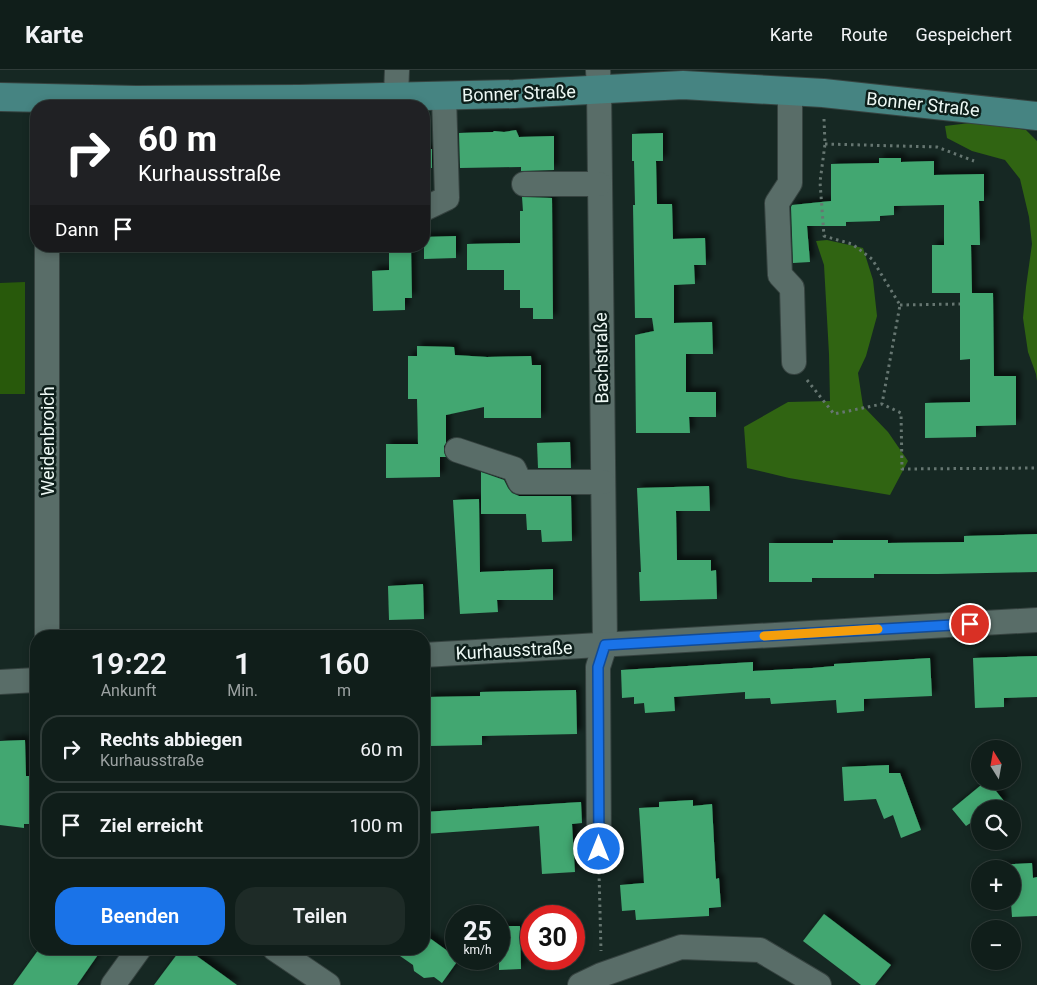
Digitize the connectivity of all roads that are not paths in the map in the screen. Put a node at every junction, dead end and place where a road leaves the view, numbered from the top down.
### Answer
1 (598, 79) edge
2 (397, 83) edge
3 (790, 91) junction
4 (444, 96) junction
5 (0, 97) edge
6 (30, 100) edge
7 (145, 100) edge
8 (1037, 116) edge
9 (524, 184) dead end
10 (599, 184) junction
11 (430, 206) edge
12 (47, 252) edge
13 (794, 362) road end
14 (456, 450) dead end
15 (603, 482) junction
16 (1037, 620) edge
17 (47, 630) edge
18 (605, 645) junction
19 (430, 656) edge
20 (30, 680) edge
21 (0, 682) edge
22 (599, 849) road end
23 (135, 955) edge
24 (284, 955) edge
25 (113, 985) edge
26 (328, 985) edge
27 (580, 985) edge
28 (819, 985) edge

1 - 3 main road, Bonner Straße
1 - 4 main road, Bonner Straße
1 - 10 street, Bachstraße
2 - 4 main road, Bonner Straße
2 - 7 main road, Bonner Straße
3 - 8 main road, Bonner Straße
3 - 13 street
4 - 11 street
5 - 6 main road, Bonner Straße
9 - 10 street
10 - 15 street, Bachstraße
12 - 17 street, Weidenbroich
14 - 15 street
15 - 18 street, Bachstraße
16 - 18 street, Kurhausstraße
18 - 19 street, Kurhausstraße
18 - 22 street
20 - 21 street
23 - 25 street
24 - 26 street
27 - 28 street

